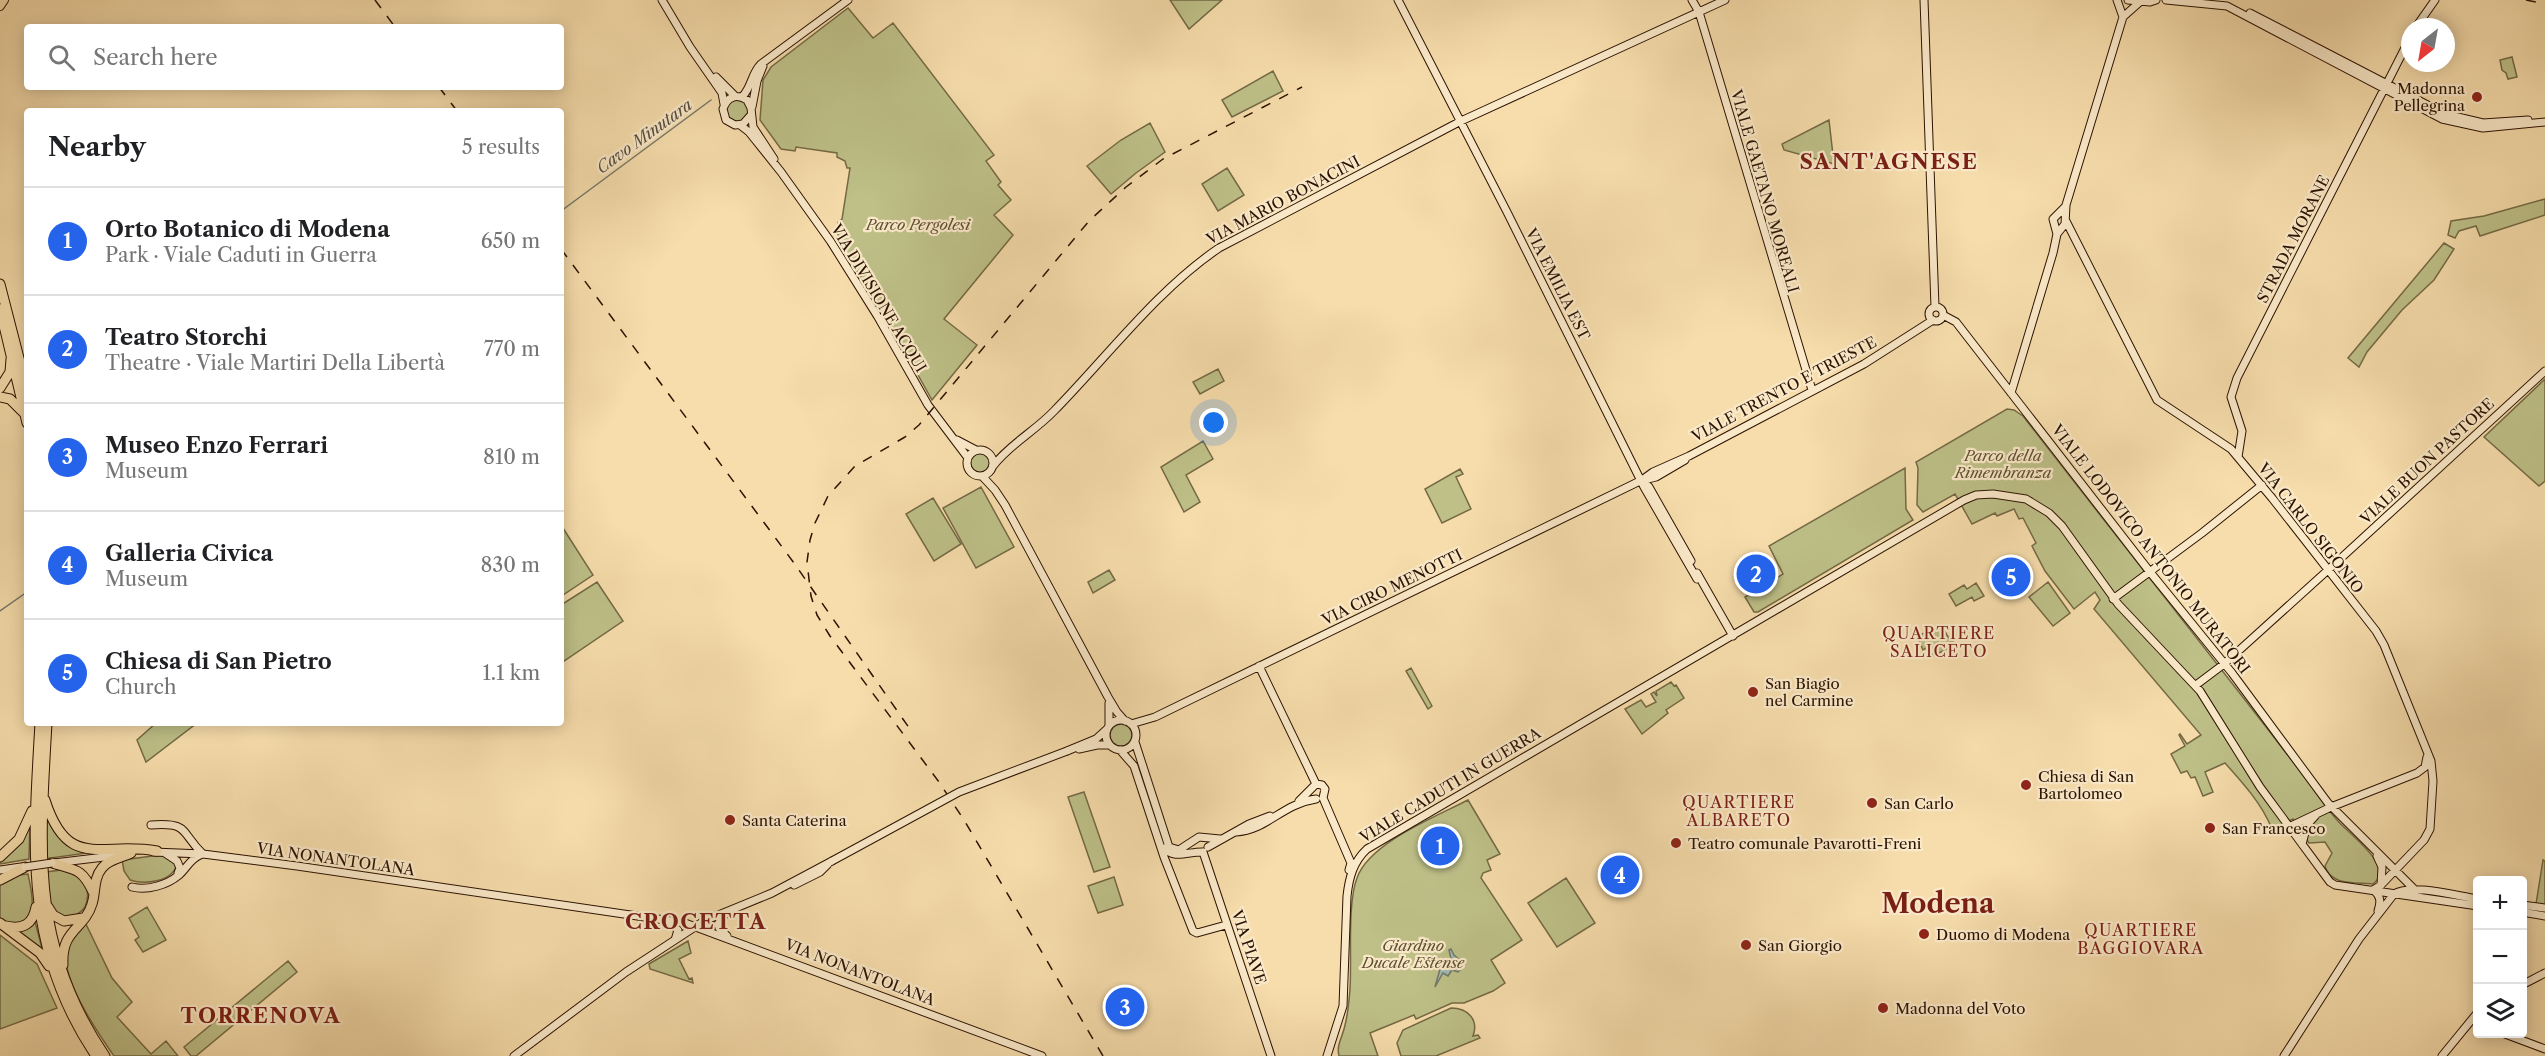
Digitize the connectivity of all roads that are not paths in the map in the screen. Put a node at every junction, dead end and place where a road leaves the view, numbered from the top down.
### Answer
1 (4, 0) edge
2 (662, 0) edge
3 (848, 0) edge
4 (1398, 0) edge
5 (1692, 0) edge
6 (1725, 0) edge
7 (1924, 0) edge
8 (2117, 0) edge
9 (2128, 0) edge
10 (2156, 0) edge
11 (2166, 0) edge
12 (2221, 0) edge
13 (2435, 0) edge
14 (2141, 1) edge
15 (0, 6) edge
16 (1699, 12) junction
17 (2123, 17) junction
18 (2422, 18) edge
19 (685, 39) junction
20 (2401, 56) edge
21 (768, 59) junction
22 (2333, 59) junction
23 (2386, 87) junction
24 (738, 97) junction
25 (724, 104) junction
26 (751, 111) junction
27 (2545, 118) edge
28 (1461, 121) junction
29 (2534, 122) junction
30 (2545, 122) edge
31 (740, 125) junction
32 (781, 172) junction
33 (2061, 225) junction
34 (0, 284) edge
35 (1935, 307) junction
36 (0, 309) edge
37 (1942, 315) junction
38 (1931, 317) junction
39 (12, 354) junction
40 (2545, 371) edge
41 (24, 377) edge
42 (0, 388) edge
43 (1812, 390) junction
44 (2011, 393) junction
45 (0, 397) edge
46 (24, 409) edge
47 (24, 416) edge
48 (954, 438) junction
49 (976, 450) junction
50 (1005, 450) junction
51 (989, 453) junction
52 (2238, 457) junction
53 (968, 458) junction
54 (993, 467) junction
55 (982, 476) junction
56 (1642, 480) junction
57 (2262, 485) junction
58 (995, 489) junction
59 (2328, 570) junction
60 (2150, 572) junction
61 (1696, 579) dead end
62 (2113, 599) junction
63 (1733, 636) junction
64 (2224, 664) junction
65 (1259, 666) junction
66 (2196, 685) junction
67 (1108, 697) junction
68 (1155, 717) junction
69 (1128, 722) junction
70 (40, 726) edge
71 (47, 726) edge
72 (1108, 727) junction
73 (1136, 738) junction
74 (1110, 745) junction
75 (1120, 750) junction
76 (1067, 751) junction
77 (2427, 754) junction
78 (2417, 773) junction
79 (2433, 781) junction
80 (1313, 786) junction
81 (1141, 787) junction
82 (39, 797) junction
83 (1320, 798) junction
84 (1299, 802) junction
85 (2331, 807) junction
86 (2317, 813) junction
87 (151, 825) dead end
88 (2289, 827) junction
89 (183, 828) junction
90 (1205, 838) junction
91 (1220, 839) junction
92 (1194, 842) junction
93 (2367, 843) junction
94 (2302, 844) junction
95 (1203, 850) junction
96 (158, 851) junction
97 (179, 852) junction
98 (131, 853) junction
99 (203, 854) junction
100 (0, 857) edge
101 (52, 863) junction
102 (25, 867) junction
103 (0, 870) edge
104 (2395, 870) junction
105 (175, 878) junction
106 (0, 880) edge
107 (2381, 885) junction
108 (132, 887) dead end
109 (2414, 889) junction
110 (2373, 890) junction
111 (93, 892) junction
112 (1347, 893) junction
113 (2394, 894) junction
114 (2473, 898) edge
115 (41, 903) junction
116 (2473, 905) edge
117 (2527, 906) edge
118 (2545, 908) edge
119 (730, 910) junction
120 (2527, 913) edge
121 (2377, 914) junction
122 (2545, 916) edge
123 (83, 918) junction
124 (667, 920) junction
125 (0, 923) edge
126 (1226, 925) junction
127 (697, 926) junction
128 (729, 938) junction
129 (673, 942) junction
130 (2545, 973) edge
131 (64, 977) junction
132 (2525, 984) edge
133 (61, 988) junction
134 (2473, 1021) edge
135 (2516, 1038) edge
136 (2545, 1049) edge
137 (1270, 1053) edge
138 (96, 1056) edge
139 (105, 1056) edge
140 (514, 1056) edge
141 (1042, 1056) edge
142 (1327, 1056) edge
143 (2284, 1056) edge
144 (2442, 1056) edge

1 - 15 main road
2 - 19 street
3 - 21 street
4 - 28 street, VIA EMILIA EST
5 - 16 street, VIALE GAETANO MOREALI
6 - 16 street, VIA MARIO BONACINI
7 - 35 street
8 - 17 street
9 - 14 street
10 - 14 street
11 - 22 street
12 - 22 street
13 - 18 street
14 - 17 street
16 - 28 street, VIA MARIO BONACINI
16 - 43 street, VIALE GAETANO MOREALI
17 - 33 street
19 - 24 street
19 - 25 street
20 - 23 street, STRADA MORANE
21 - 24 street
21 - 26 street
22 - 23 street
23 - 29 street
23 - 52 street, STRADA MORANE
24 - 25 street
24 - 26 street
25 - 31 street
26 - 31 street
26 - 32 street, VIA DIVISIONE ACQUI
27 - 29 street
28 - 50 street, VIA MARIO BONACINI
28 - 56 street, VIA EMILIA EST
29 - 30 street
31 - 32 street, VIA DIVISIONE ACQUI
32 - 48 street, VIA DIVISIONE ACQUI
33 - 44 street
33 - 52 street, VIA CARLO SIGONIO
34 - 41 highway
35 - 37 street, VIALE LODOVICO ANTONIO MURATORI
35 - 38 street
36 - 39 highway
37 - 38 street
37 - 44 street, VIALE LODOVICO ANTONIO MURATORI
38 - 43 street, VIALE TRENTO E TRIESTE
39 - 42 highway
39 - 46 highway
40 - 59 street, VIALE BUON PASTORE
43 - 56 street, VIALE TRENTO E TRIESTE
44 - 60 street, VIALE LODOVICO ANTONIO MURATORI
45 - 47 highway
48 - 49 street, VIA DIVISIONE ACQUI
48 - 53 street, VIA DIVISIONE ACQUI
49 - 51 street
49 - 53 street
50 - 51 street, VIA MARIO BONACINI
50 - 54 street, VIA MARIO BONACINI
51 - 54 street
52 - 57 street, VIA CARLO SIGONIO
53 - 55 street
54 - 55 street
54 - 58 street
55 - 58 street
56 - 61 street, VIA EMILIA EST
56 - 63 street
56 - 65 street, VIA CIRO MENOTTI
57 - 59 street, VIA CARLO SIGONIO
57 - 60 street
58 - 67 street
59 - 64 street, VIALE BUON PASTORE
59 - 77 street, VIA CARLO SIGONIO
60 - 62 street
60 - 64 street, VIALE LODOVICO ANTONIO MURATORI
62 - 63 street, VIALE CADUTI IN GUERRA
62 - 66 street
63 - 112 street, VIALE CADUTI IN GUERRA
64 - 66 street, VIALE BUON PASTORE
64 - 85 street, VIALE LODOVICO ANTONIO MURATORI
65 - 68 street, VIA CIRO MENOTTI
65 - 80 street
66 - 88 street
67 - 69 street
67 - 72 street
68 - 69 street, VIA CIRO MENOTTI
68 - 73 street, VIA CIRO MENOTTI
69 - 72 street
69 - 73 street
70 - 82 highway
71 - 82 highway
72 - 74 street
72 - 76 street
73 - 75 street
73 - 92 street
74 - 75 street
74 - 76 street
75 - 81 street
76 - 119 street, bridge
77 - 78 street
77 - 79 street, VIA CARLO SIGONIO
78 - 79 street
78 - 85 street
79 - 104 street, VIA CARLO SIGONIO
80 - 83 street
80 - 83 street
80 - 84 street
81 - 95 street
81 - 126 street
82 - 96 highway
82 - 100 highway
82 - 115 highway
82 - 115 highway
83 - 84 street
83 - 112 street
84 - 91 street
85 - 86 street
85 - 93 street, VIALE LODOVICO ANTONIO MURATORI
86 - 88 street
86 - 94 street
87 - 89 street
88 - 94 street
89 - 97 street
89 - 99 street
90 - 91 street
90 - 92 street
90 - 95 street
91 - 95 street
92 - 95 street
93 - 104 street
93 - 107 street
94 - 110 street
95 - 126 street, VIA PIAVE
96 - 97 street, VIA NONANTOLANA
96 - 98 street, VIA NONANTOLANA
96 - 105 street
97 - 99 street, VIA NONANTOLANA
98 - 101 street, VIA NONANTOLANA
98 - 111 highway
99 - 105 street
99 - 124 street, VIA NONANTOLANA
101 - 102 street, VIA NONANTOLANA, bridge
101 - 111 highway
102 - 103 street, VIA NONANTOLANA
102 - 106 highway
104 - 107 street, VIA CARLO SIGONIO
104 - 109 street
105 - 108 street
107 - 110 street, VIA CARLO SIGONIO
109 - 113 street
109 - 114 street
110 - 113 street
110 - 121 street
111 - 123 highway
112 - 142 street, VIALE CADUTI IN GUERRA
113 - 116 street
113 - 121 street
115 - 123 highway
115 - 125 highway
115 - 131 highway
115 - 133 highway
117 - 118 street
119 - 127 street
119 - 128 street
120 - 122 street
121 - 143 street
123 - 131 highway
124 - 127 street, VIA NONANTOLANA
124 - 129 street
125 - 133 highway
126 - 137 street, VIA PIAVE
127 - 128 street, VIA NONANTOLANA
127 - 129 street
128 - 141 street, VIA NONANTOLANA
129 - 140 street
130 - 132 street
131 - 139 highway
133 - 138 highway
134 - 144 street
135 - 136 street

